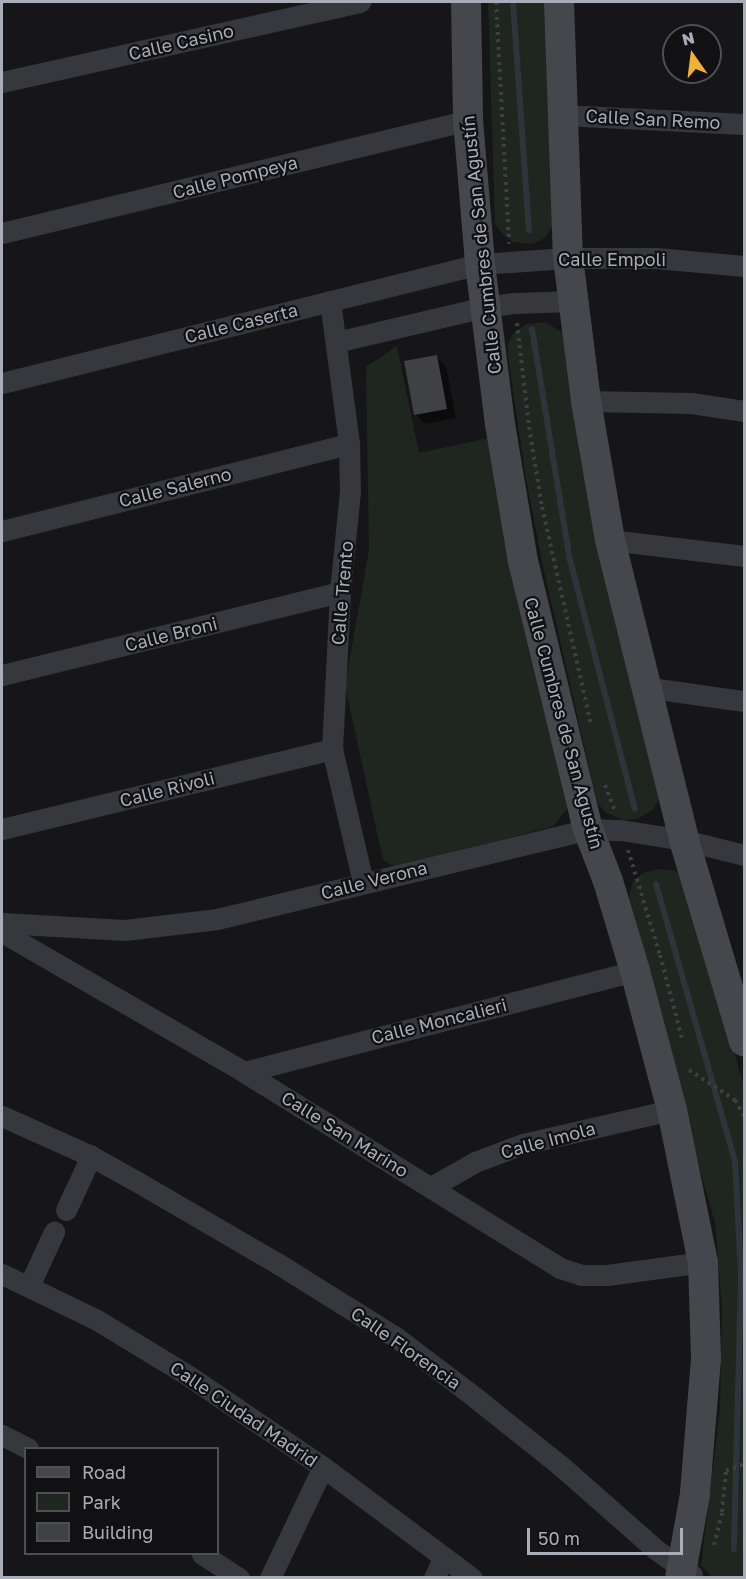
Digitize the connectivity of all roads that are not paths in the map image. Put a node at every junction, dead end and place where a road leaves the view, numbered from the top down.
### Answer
1 (360, 2) edge
2 (466, 2) edge
3 (559, 2) edge
4 (2, 82) edge
5 (562, 115) junction
6 (468, 120) junction
7 (744, 124) edge
8 (2, 233) edge
9 (568, 258) junction
10 (480, 264) junction
11 (744, 266) edge
12 (330, 301) junction
13 (573, 301) junction
14 (485, 307) junction
15 (336, 342) junction
16 (2, 383) edge
17 (586, 401) junction
18 (744, 411) edge
19 (349, 444) junction
20 (2, 531) edge
21 (610, 540) junction
22 (744, 556) edge
23 (340, 592) junction
24 (2, 675) edge
25 (644, 687) junction
26 (744, 701) edge
27 (332, 749) junction
28 (2, 829) edge
29 (588, 829) junction
30 (684, 840) junction
31 (744, 855) edge
32 (363, 882) junction
33 (2, 923) edge
34 (2, 932) edge
35 (635, 971) junction
36 (739, 1004) edge
37 (744, 1041) edge
38 (244, 1072) junction
39 (672, 1110) junction
40 (2, 1116) edge
41 (91, 1156) junction
42 (431, 1187) junction
43 (66, 1210) dead end
44 (54, 1232) dead end
45 (703, 1262) junction
46 (2, 1274) edge
47 (29, 1286) junction
48 (2, 1435) edge
49 (24, 1447) edge
50 (323, 1467) junction
51 (204, 1555) edge
52 (444, 1557) junction
53 (686, 1574) edge
54 (239, 1578) edge
55 (270, 1578) edge
56 (434, 1578) edge
57 (472, 1578) edge

1 - 4 street, Calle Casino
2 - 6 street, Calle Cumbres de San Agustín
3 - 5 street
5 - 7 street, Calle San Remo
5 - 9 street
6 - 8 street, Calle Pompeya
6 - 10 street, Calle Cumbres de San Agustín
9 - 10 street, Calle Empoli
9 - 11 street, Calle Empoli
9 - 13 street
10 - 12 street, Calle Caserta
10 - 14 street, Calle Cumbres de San Agustín
12 - 15 street, Calle Trento
12 - 16 street, Calle Caserta
13 - 14 street
13 - 17 street
14 - 15 street
14 - 29 street, Calle Cumbres de San Agustín
15 - 19 street, Calle Trento
17 - 18 street
17 - 21 street
19 - 20 street, Calle Salerno
19 - 23 street, Calle Trento
21 - 22 street
21 - 25 street
23 - 24 street, Calle Broni
23 - 27 street, Calle Trento
25 - 26 street
25 - 30 street
27 - 28 street, Calle Rivoli
27 - 32 street, Calle Trento
29 - 30 street, Calle Verona
29 - 32 street, Calle Verona
29 - 35 street, Calle Cumbres de San Agustín
30 - 31 street, Calle Verona
30 - 36 street
32 - 33 street, Calle Verona
34 - 38 street, Calle San Marino
35 - 38 street, Calle Moncalieri
35 - 39 street, Calle Cumbres de San Agustín
36 - 37 street
38 - 42 street, Calle San Marino
39 - 42 street, Calle Imola
39 - 45 street, Calle Cumbres de San Agustín
40 - 41 street, Calle Florencia
41 - 43 street
41 - 53 street, Calle Florencia
42 - 45 street, Calle San Marino
44 - 47 street
45 - 53 street, Calle Cumbres de San Agustín
46 - 47 street, Calle Ciudad Madrid
47 - 50 street, Calle Ciudad Madrid
48 - 49 street
50 - 52 street, Calle Ciudad Madrid
50 - 55 street
51 - 54 street
52 - 56 street
52 - 57 street, Calle Ciudad Madrid

